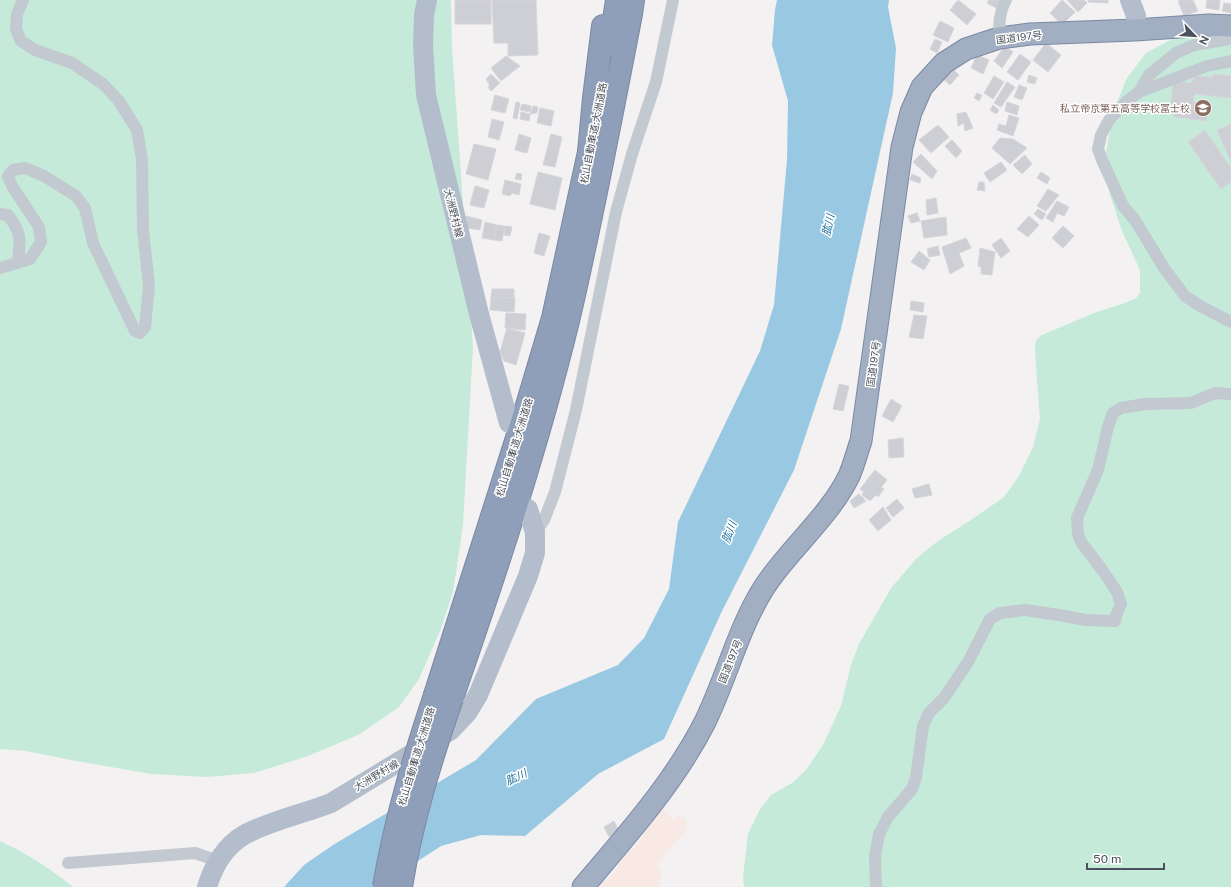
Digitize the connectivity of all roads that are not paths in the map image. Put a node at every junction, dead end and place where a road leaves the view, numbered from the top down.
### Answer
1 (23, 0) edge
2 (427, 0) edge
3 (606, 0) edge
4 (617, 0) edge
5 (633, 0) edge
6 (643, 0) edge
7 (673, 0) edge
8 (1006, 0) edge
9 (1130, 0) edge
10 (1231, 26) edge
11 (1135, 30) junction
12 (999, 38) junction
13 (1231, 39) edge
14 (1231, 61) edge
15 (1139, 92) junction
16 (597, 150) junction
17 (0, 214) edge
18 (18, 263) junction
19 (0, 268) edge
20 (1231, 322) edge
21 (1231, 394) edge
22 (509, 424) dead end
23 (528, 509) dead end
24 (535, 533) junction
25 (443, 696) junction
26 (218, 861) junction
27 (68, 864) dead end
28 (208, 887) edge
29 (384, 887) edge
30 (401, 887) edge
31 (583, 887) edge
32 (876, 887) edge

1 - 18 street
2 - 22 main road, 大洲野村線
3 - 16 highway
4 - 16 highway, 松山自動車道;大洲道路
5 - 16 highway, 松山自動車道;大洲道路
6 - 16 highway
7 - 24 street
8 - 12 street
9 - 11 main road
10 - 11 highway, 国道197号
11 - 12 highway, 国道197号
12 - 31 highway, 国道197号
13 - 15 street
14 - 15 street
15 - 20 street
16 - 25 highway, 松山自動車道;大洲道路
17 - 18 street
18 - 19 street
21 - 32 street
23 - 24 main road, 大洲野村線
24 - 26 main road, 大洲野村線
25 - 29 highway, 松山自動車道;大洲道路, bridge
25 - 30 highway, 松山自動車道;大洲道路, bridge
26 - 27 street
26 - 28 main road, 大洲野村線

